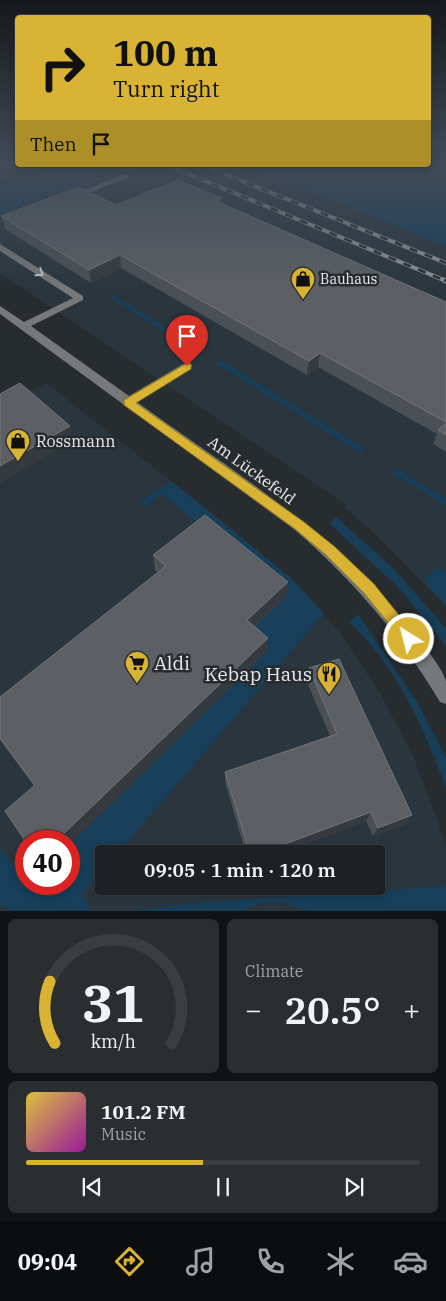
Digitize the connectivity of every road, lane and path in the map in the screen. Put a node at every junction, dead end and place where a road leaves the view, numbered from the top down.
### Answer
1 (0, 247) edge
2 (0, 309) edge
3 (24, 326) junction
4 (187, 366) dead end
5 (128, 402) junction
6 (446, 696) edge

1 -> 3 street
2 - 3 street, Am Lückefeld
3 - 5 street, Am Lückefeld
4 - 5 street
5 - 6 street, Am Lückefeld

